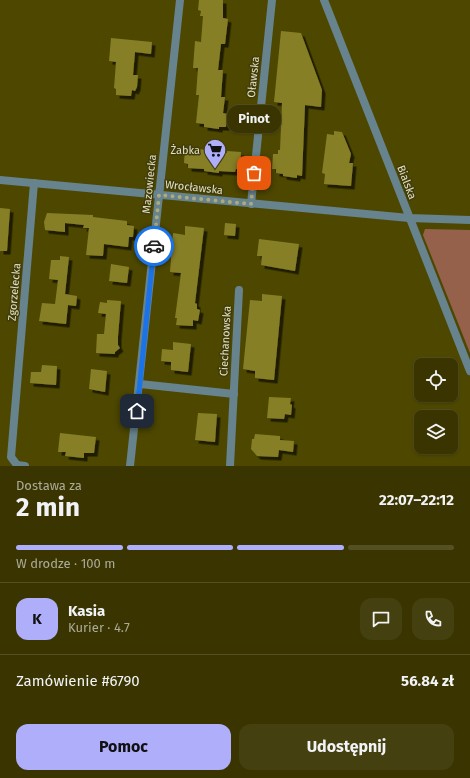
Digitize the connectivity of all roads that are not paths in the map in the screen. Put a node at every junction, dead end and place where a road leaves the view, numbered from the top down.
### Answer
1 (180, 0) edge
2 (272, 0) edge
3 (324, 0) edge
4 (0, 180) edge
5 (34, 183) junction
6 (159, 195) junction
7 (251, 204) junction
8 (409, 218) junction
9 (470, 220) edge
10 (239, 290) dead end
11 (470, 371) edge
12 (140, 384) junction
13 (234, 394) junction
14 (25, 466) edge
15 (130, 466) edge
16 (230, 466) edge

1 - 6 street, Mazowiecka
2 - 7 street, Oławska
3 - 8 street, Bialska
4 - 5 street, Wrocławska
5 - 6 street, Wrocławska
5 - 14 street, Zgorzelecka
6 - 7 street, Wrocławska
6 - 12 street, Mazowiecka
7 - 8 street, Wrocławska
8 - 9 street, Wrocławska
8 - 11 street, Bialska
10 - 13 street, Ciechanowska
12 - 13 street, Ciechanowska
12 - 15 street, Mazowiecka
13 - 16 street, Ciechanowska

